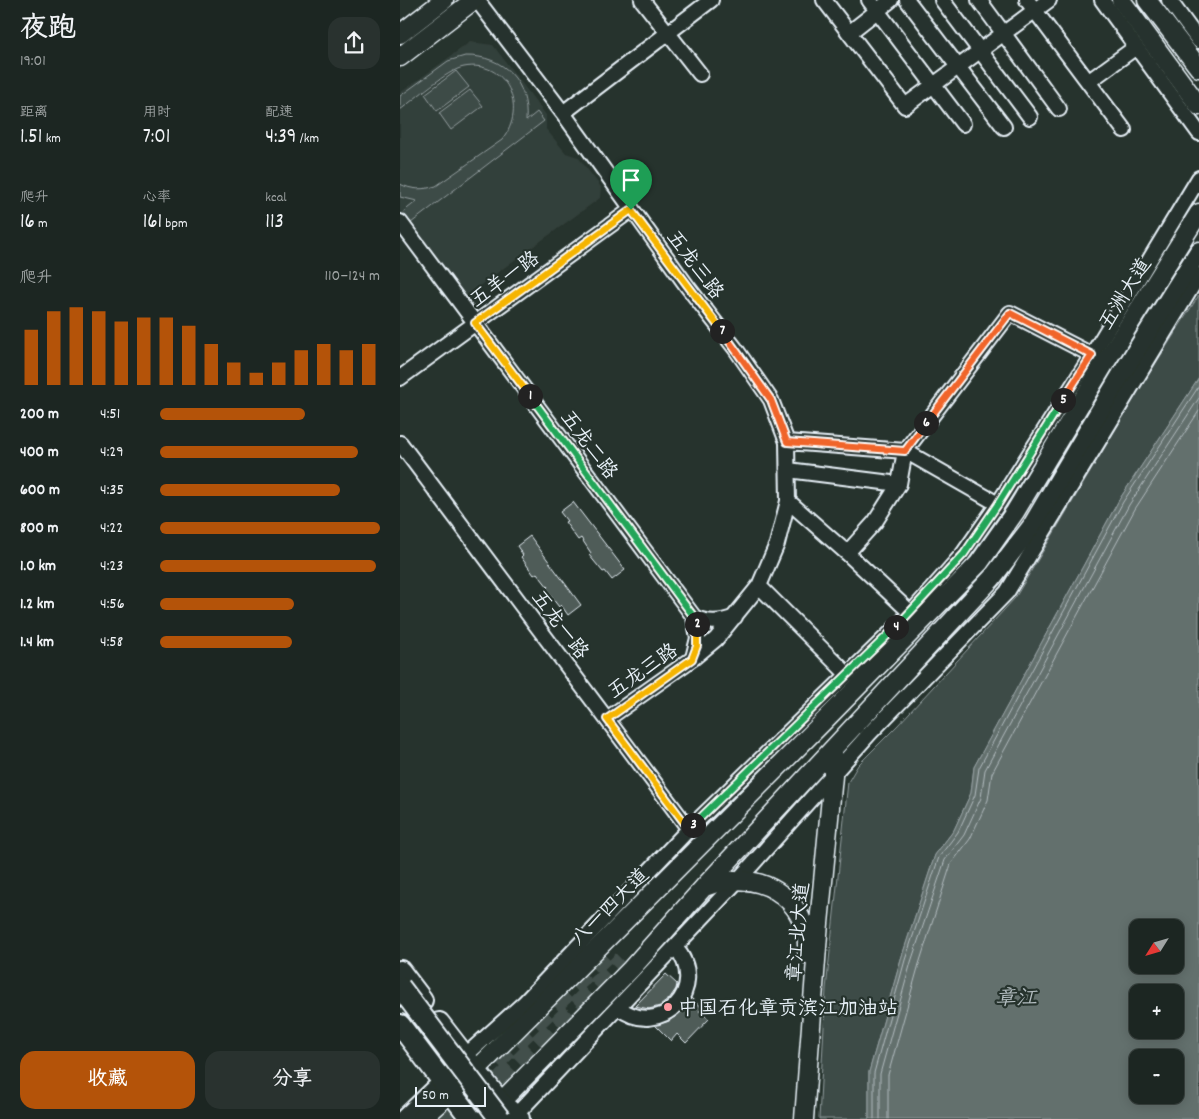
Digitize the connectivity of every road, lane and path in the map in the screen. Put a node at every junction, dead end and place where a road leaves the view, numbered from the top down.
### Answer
1 (444, 0) edge
2 (476, 0) edge
3 (642, 0) edge
4 (712, 0) edge
5 (824, 0) edge
6 (891, 0) edge
7 (907, 0) edge
8 (942, 0) edge
9 (979, 0) edge
10 (1049, 0) edge
11 (1102, 0) edge
12 (1121, 0) edge
13 (1147, 0) edge
14 (1169, 0) edge
15 (873, 5) edge
16 (1031, 5) edge
17 (668, 33) junction
18 (849, 33) junction
19 (400, 34) edge
20 (1003, 34) junction
21 (1199, 41) edge
22 (1136, 47) junction
23 (980, 51) junction
24 (400, 57) edge
25 (958, 67) junction
26 (1199, 68) edge
27 (700, 74) dead end
28 (1088, 82) junction
29 (933, 86) junction
30 (1199, 106) edge
31 (1059, 109) dead end
32 (563, 113) junction
33 (1030, 117) dead end
34 (963, 124) dead end
35 (1004, 127) dead end
36 (1124, 130) dead end
37 (1199, 133) edge
38 (1199, 178) edge
39 (631, 210) junction
40 (1199, 213) edge
41 (400, 222) edge
42 (1199, 251) edge
43 (1199, 275) edge
44 (475, 323) junction
45 (1092, 355) junction
46 (400, 378) edge
47 (787, 442) junction
48 (400, 443) edge
49 (905, 451) junction
50 (788, 470) junction
51 (899, 484) junction
52 (788, 501) junction
53 (998, 504) junction
54 (847, 553) junction
55 (759, 586) junction
56 (911, 613) junction
57 (694, 617) junction
58 (736, 617) junction
59 (692, 659) junction
60 (848, 675) junction
61 (607, 719) junction
62 (824, 721) junction
63 (833, 748) junction
64 (833, 776) junction
65 (689, 829) junction
66 (740, 879) junction
67 (704, 887) junction
68 (675, 947) junction
69 (400, 972) edge
70 (400, 987) edge
71 (400, 1007) edge
72 (618, 1007) junction
73 (400, 1025) edge
74 (579, 1047) junction
75 (470, 1063) junction
76 (446, 1086) junction
77 (510, 1116) edge
78 (401, 1119) edge
79 (416, 1119) edge
80 (422, 1119) edge
81 (471, 1119) edge
82 (484, 1119) edge
83 (796, 1119) edge
84 (804, 1119) edge

1 - 19 main road
2 - 24 main road
2 - 32 street, 五龙三路
3 - 17 street
4 - 17 street
5 - 18 street
6 - 15 street
7 - 25 street
8 - 23 street
9 - 20 street
10 - 16 street
11 - 22 street
12 - 30 main road
13 - 26 main road
14 - 21 street
15 - 18 street
15 - 29 street
16 - 20 street
16 - 28 street
17 - 27 street
17 - 32 street
18 - 29 street
20 - 23 street
20 - 31 street
22 - 28 street
22 - 37 street
23 - 25 street
23 - 33 street
25 - 29 street
25 - 35 street
28 - 36 street
29 - 34 street
32 - 39 street, 五龙三路
38 - 45 street
39 - 44 street, 五羊一路
39 - 47 street, 五龙三路
40 - 62 main road, 五洲大道
41 - 44 street, 五龙二路
42 - 63 main road, 五洲大道
43 - 64 street
44 - 46 street, 五羊一路
44 - 57 street, 五龙二路
45 - 49 street
45 - 53 street
47 - 49 street
47 - 50 street, 五龙三路
48 - 61 street, 五龙一路
49 - 51 street
49 - 53 street
50 - 51 street
50 - 52 street, 五龙三路
51 - 54 street
52 - 54 street
52 - 55 street, 五龙三路
53 - 56 street
54 - 56 street
55 - 58 street, 五龙三路
55 - 60 street
56 - 60 street
57 - 58 street
57 - 59 street
58 - 59 street, 五龙三路
59 - 61 street, 五龙三路
60 - 65 street
61 - 65 street, 五龙一路
62 - 63 main road
62 - 75 main road, 八一四大道
63 - 64 main road, 章江北大道
63 - 67 main road
64 - 66 street
64 - 84 main road, 章江北大道
65 - 75 street
66 - 67 main road
66 - 68 street
66 - 83 main road, 章江北大道
67 - 77 main road
68 - 72 street
68 - 72 street
69 - 75 highway
70 - 77 highway, bridge
71 - 82 highway
72 - 74 street
73 - 76 highway
74 - 77 street
74 - 77 street
75 - 76 main road, 八一四大道
75 - 77 highway
76 - 78 street
76 - 79 street
76 - 80 main road, 八一四大道
76 - 81 highway
77 - 82 main road

